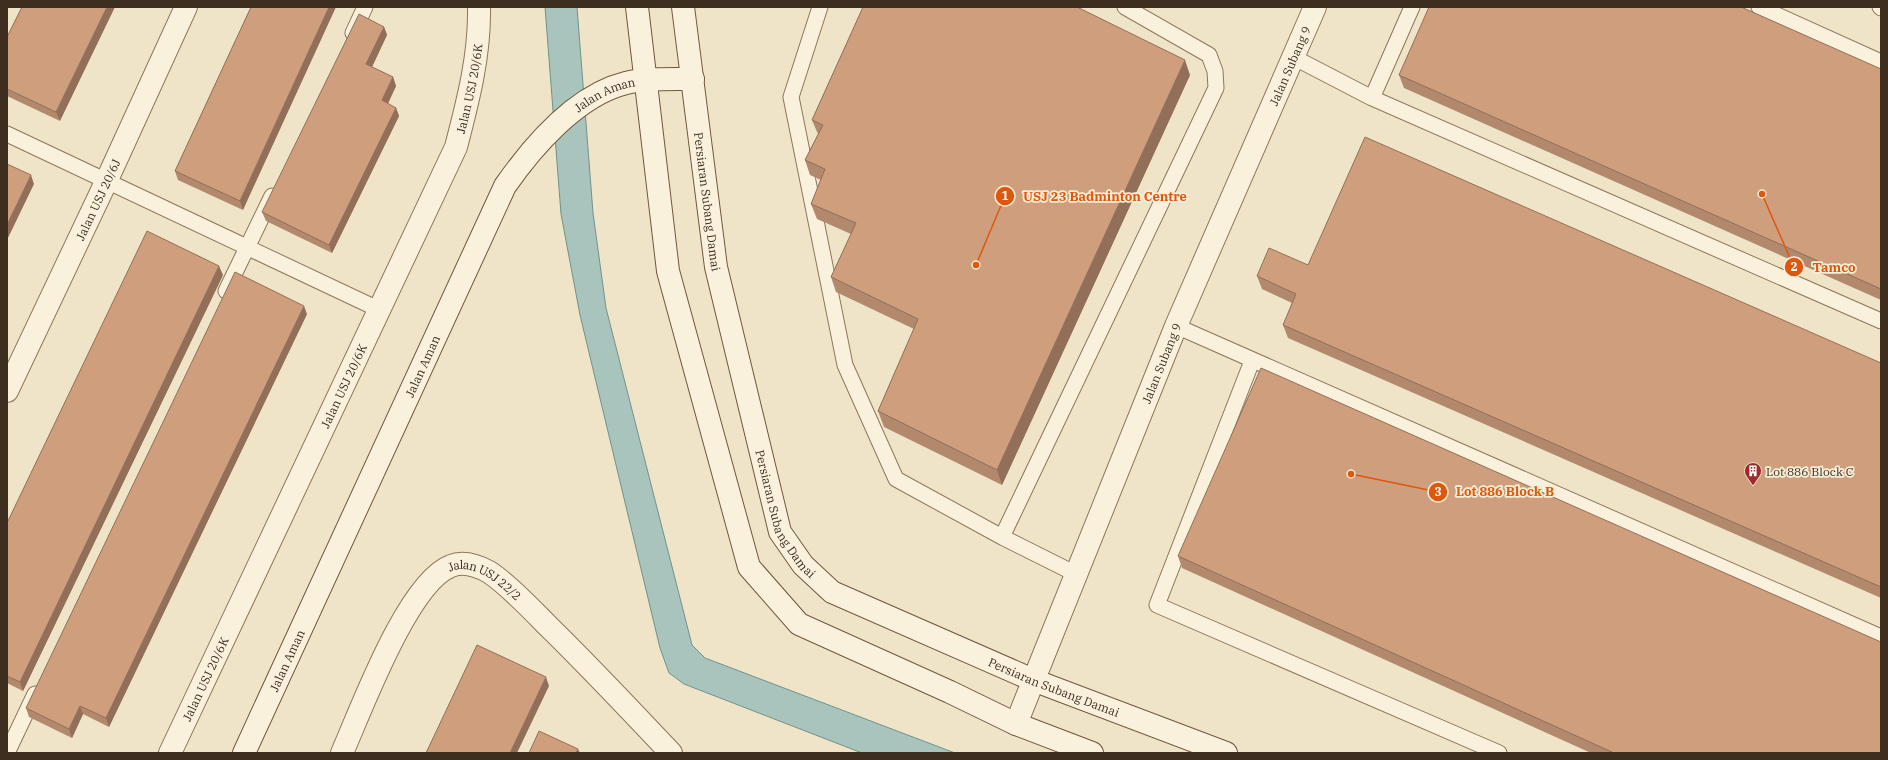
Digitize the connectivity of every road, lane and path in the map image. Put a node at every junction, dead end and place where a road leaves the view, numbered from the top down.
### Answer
1 (186, 7) edge
2 (365, 7) edge
3 (479, 7) edge
4 (637, 7) edge
5 (683, 7) edge
6 (820, 7) edge
7 (1126, 7) edge
8 (1314, 7) edge
9 (1412, 7) edge
10 (1759, 7) edge
11 (348, 42) edge
12 (1293, 57) junction
13 (1881, 62) edge
14 (693, 79) junction
15 (636, 82) junction
16 (1372, 98) junction
17 (7, 134) edge
18 (106, 182) junction
19 (278, 184) edge
20 (247, 247) junction
21 (220, 305) edge
22 (380, 310) junction
23 (1881, 321) edge
24 (1176, 326) junction
25 (1252, 361) junction
26 (7, 391) edge
27 (1002, 538) junction
28 (1076, 574) junction
29 (1881, 637) edge
30 (1033, 680) junction
31 (42, 681) edge
32 (1016, 724) junction
33 (7, 753) edge
34 (170, 753) edge
35 (244, 753) edge
36 (342, 753) edge
37 (671, 753) edge
38 (1092, 753) edge
39 (1226, 753) edge
40 (1499, 753) edge

1 - 18 street, Jalan USJ 20/6J
2 - 11 lane
3 - 22 street, Jalan USJ 20/6K
4 - 15 street
5 - 14 street, Persiaran Subang Damai
6 - 27 lane
7 - 27 lane
8 - 12 street, Jalan Subang 9
9 - 16 lane
10 - 13 lane
12 - 16 lane
12 - 24 street, Jalan Subang 9
14 - 15 street, Jalan Aman
14 - 30 street, Persiaran Subang Damai
15 - 32 street
15 - 35 street, Jalan Aman
16 - 23 lane
17 - 18 lane
18 - 20 lane
18 - 26 street, Jalan USJ 20/6J
19 - 20 lane
20 - 21 lane
20 - 22 lane
22 - 34 street, Jalan USJ 20/6K
24 - 25 lane
24 - 28 street, Jalan Subang 9
25 - 29 lane
25 - 40 lane
27 - 28 lane
28 - 30 street, Jalan Subang 9
30 - 32 street, Jalan Subang 9
30 - 39 street, Persiaran Subang Damai
31 - 33 lane
32 - 38 street
36 - 37 street, Jalan USJ 22/2

